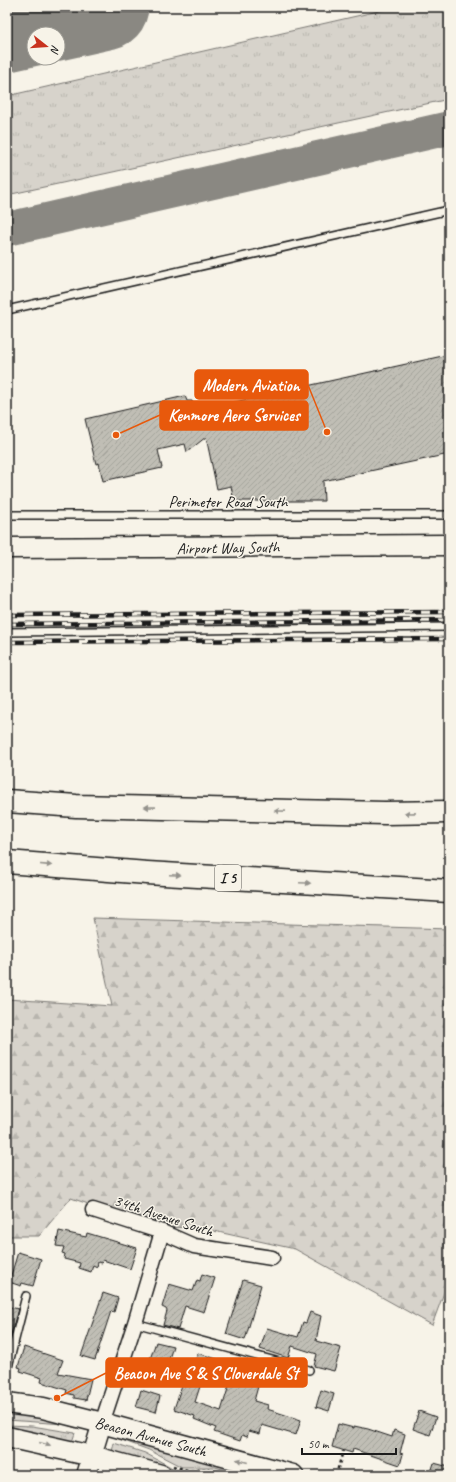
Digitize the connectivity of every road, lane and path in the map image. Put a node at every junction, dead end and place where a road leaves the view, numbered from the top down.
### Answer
1 (449, 210) edge
2 (7, 310) edge
3 (7, 515) edge
4 (449, 515) edge
5 (449, 544) edge
6 (7, 548) edge
7 (449, 627) edge
8 (7, 632) edge
9 (7, 801) edge
10 (449, 812) edge
11 (7, 862) edge
12 (449, 891) edge
13 (92, 1210) dead end
14 (162, 1232) junction
15 (272, 1258) dead end
16 (26, 1296) dead end
17 (135, 1323) junction
18 (309, 1370) dead end
19 (7, 1371) edge
20 (7, 1403) edge
21 (102, 1423) junction
22 (7, 1437) edge
23 (343, 1451) dead end
24 (92, 1456) junction
25 (86, 1475) edge
26 (161, 1475) edge
27 (293, 1475) edge
28 (336, 1475) edge

1 - 2 lane
3 - 4 lane, Perimeter Road South
5 - 6 main road, Airport Way South
7 - 8 lane
10 -> 9 highway
11 -> 12 highway, I 5
13 - 14 street, 34th Avenue South
14 - 15 street, 34th Avenue South
14 - 17 street
16 - 19 lane
17 - 18 lane
17 - 21 street
20 - 21 main road, Beacon Avenue South
21 - 24 street
27 -> 21 main road, Beacon Avenue South
22 -> 24 main road
23 - 28 path
24 - 25 street
24 - 26 main road

